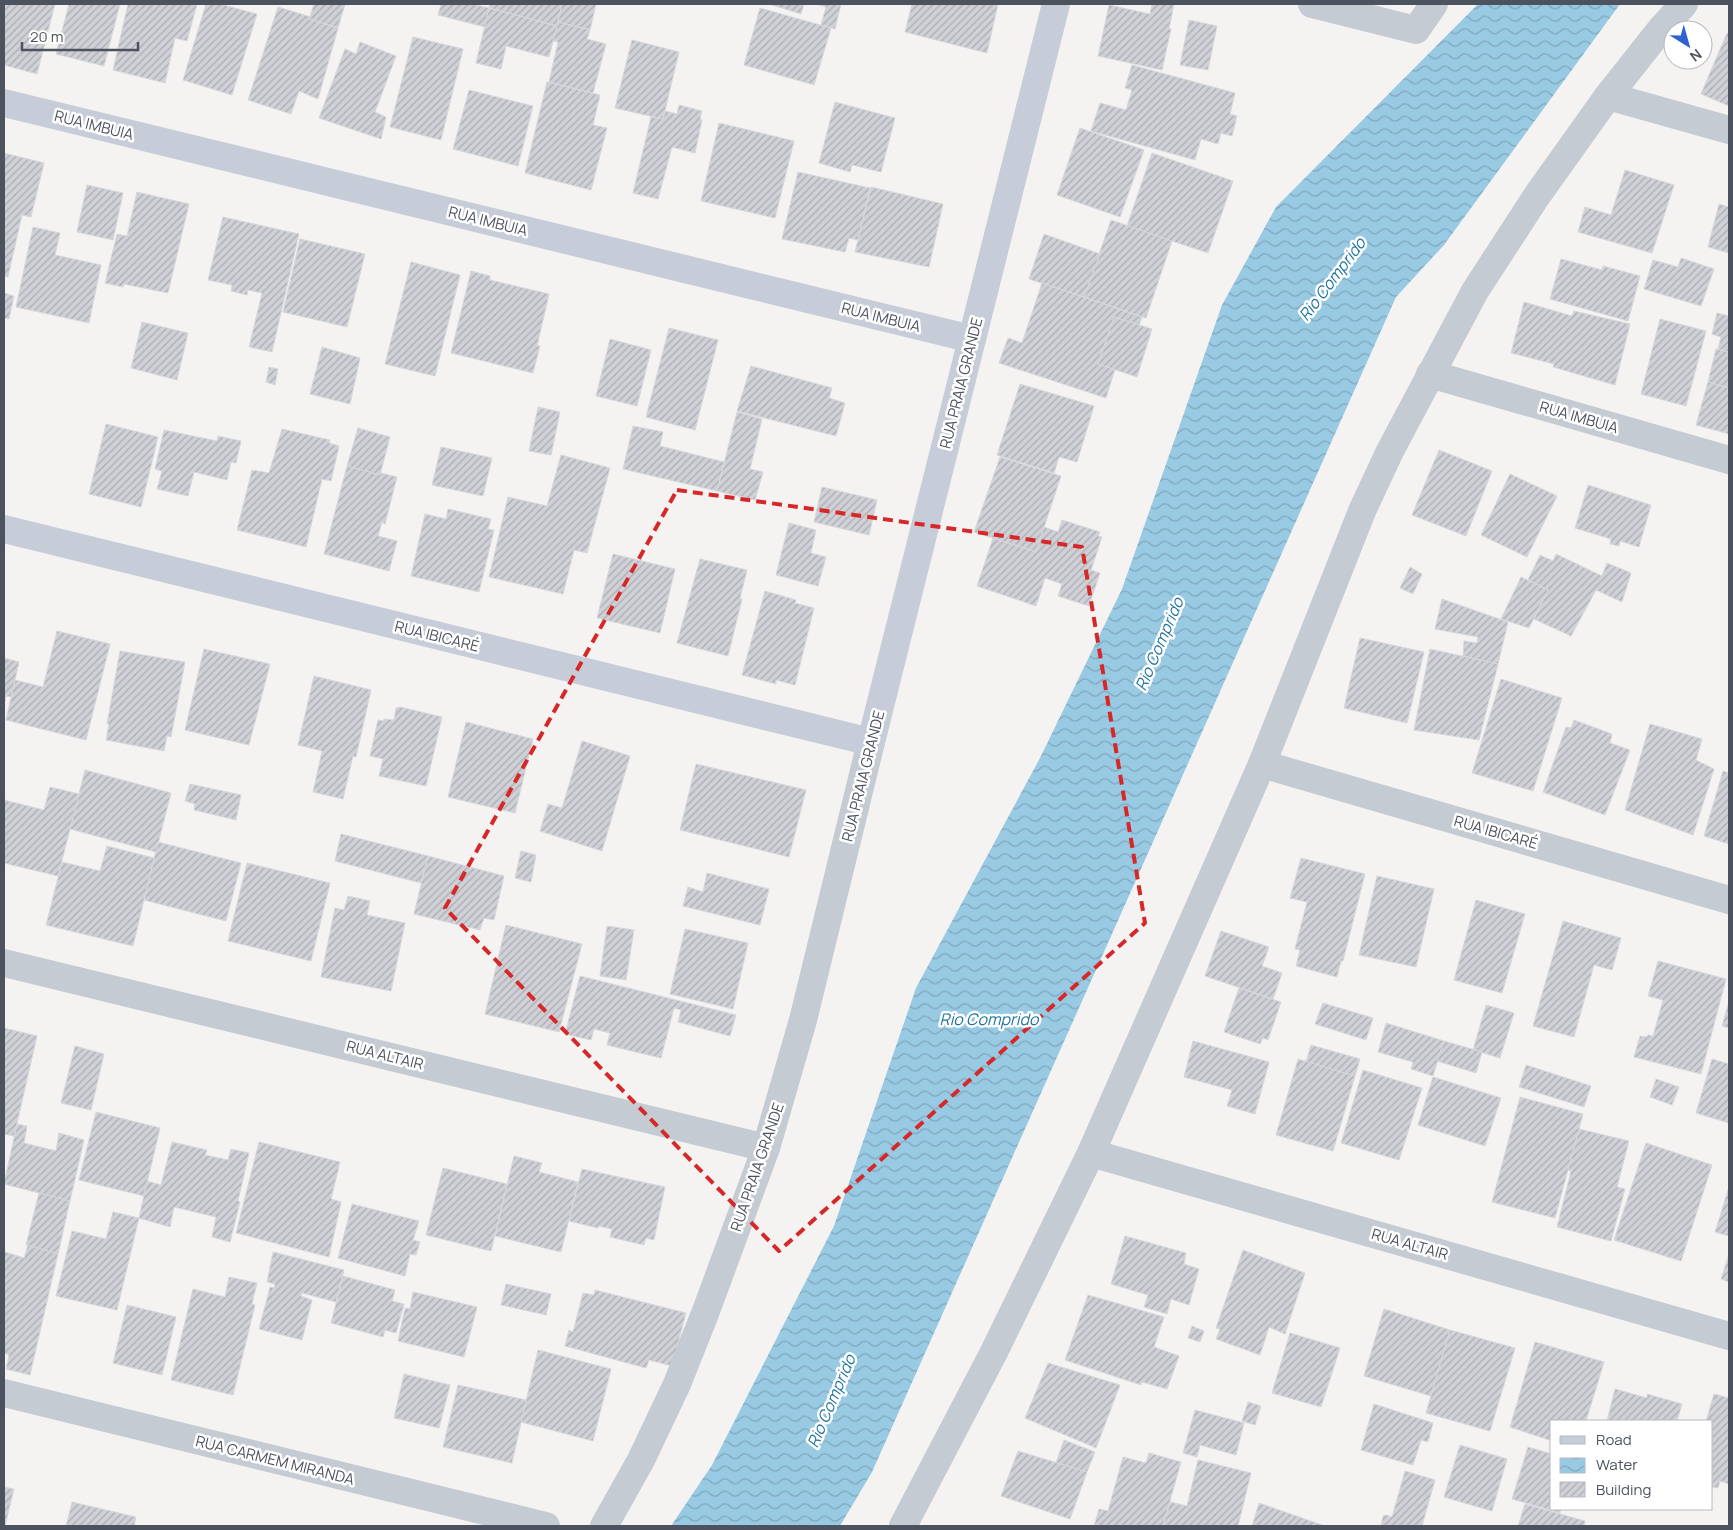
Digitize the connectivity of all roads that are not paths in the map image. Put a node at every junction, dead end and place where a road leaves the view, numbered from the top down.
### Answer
1 (1056, 4) edge
2 (1312, 4) edge
3 (1434, 4) edge
4 (1684, 4) edge
5 (1608, 96) junction
6 (4, 103) edge
7 (1729, 130) edge
8 (972, 339) junction
9 (1430, 374) junction
10 (1729, 460) edge
11 (4, 529) edge
12 (871, 742) junction
13 (1262, 764) junction
14 (1729, 900) edge
15 (4, 963) edge
16 (766, 1148) junction
17 (1091, 1153) junction
18 (1729, 1336) edge
19 (4, 1393) edge
20 (546, 1526) edge
21 (604, 1526) edge
22 (903, 1526) edge

1 - 8 street, RUA PRAIA GRANDE
2 - 3 street
4 - 5 street
5 - 7 street
5 - 9 street
6 - 8 street, RUA IMBUIA
8 - 12 street, RUA PRAIA GRANDE
9 - 10 street, RUA IMBUIA
9 - 13 street
11 - 12 street, RUA IBICARÉ
12 - 16 street, RUA PRAIA GRANDE
13 - 14 street, RUA IBICARÉ
13 - 17 street
15 - 16 street, RUA ALTAIR
16 - 21 street, RUA PRAIA GRANDE
17 - 18 street, RUA ALTAIR
17 - 22 street
19 - 20 street, RUA CARMEM MIRANDA

